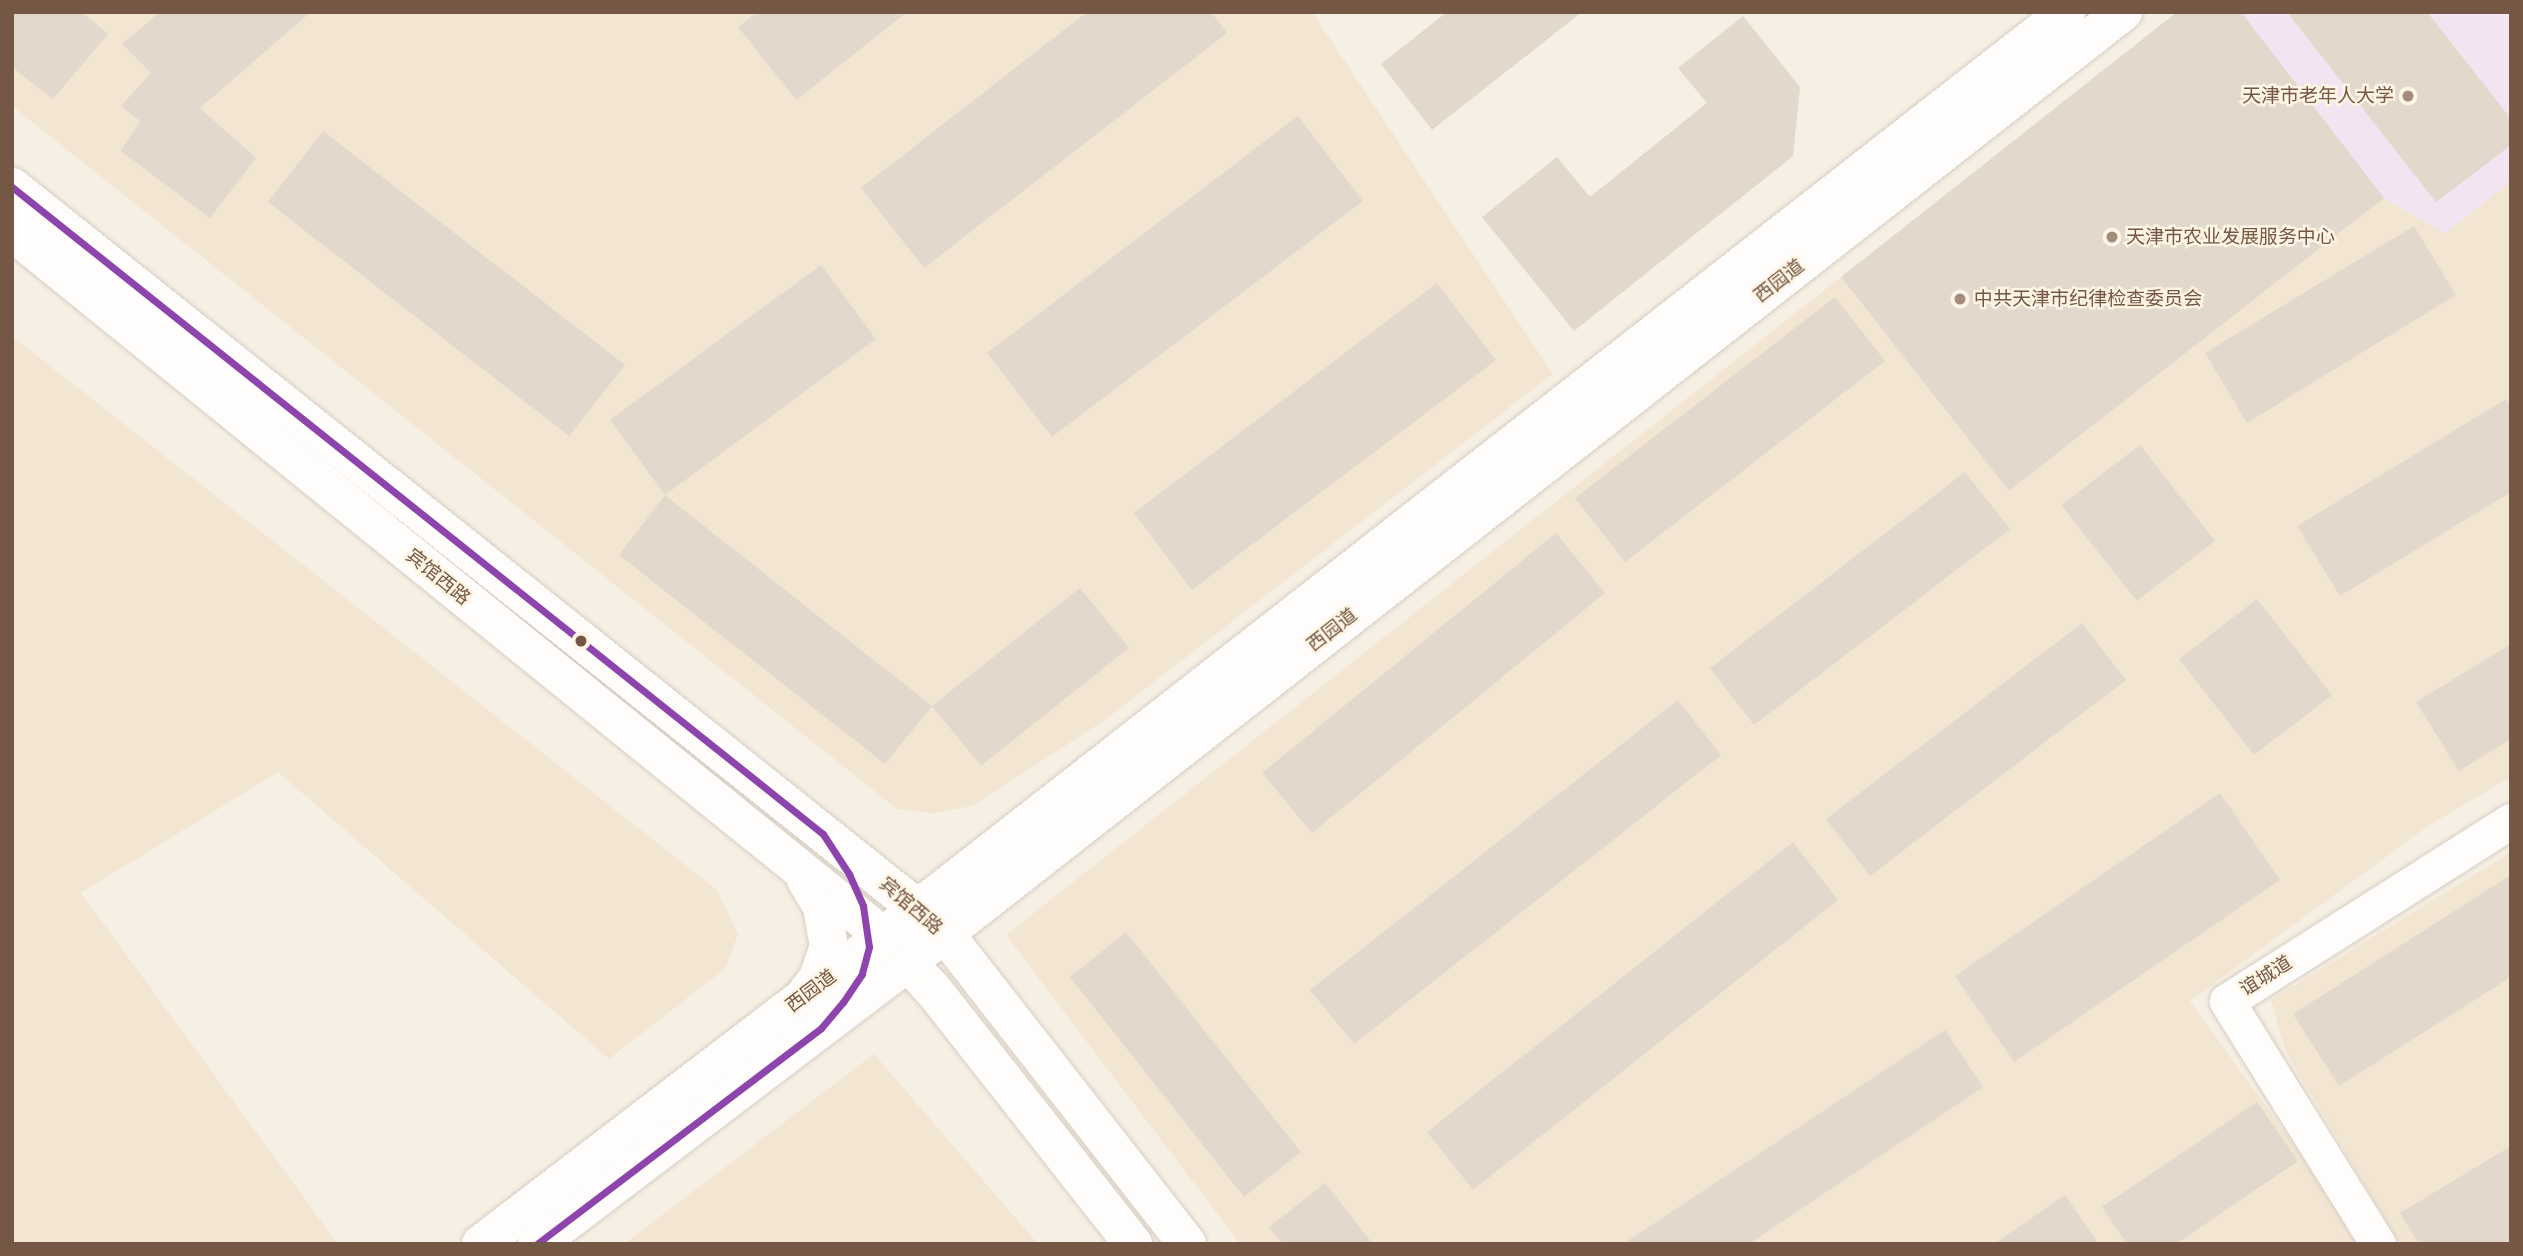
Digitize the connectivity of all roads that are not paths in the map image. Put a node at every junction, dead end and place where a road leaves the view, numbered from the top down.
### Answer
1 (2066, 12) edge
2 (2123, 12) edge
3 (12, 187) edge
4 (12, 232) edge
5 (2511, 821) edge
6 (823, 834) junction
7 (799, 868) junction
8 (930, 922) junction
9 (882, 943) junction
10 (811, 1014) junction
11 (481, 1244) edge
12 (537, 1244) edge
13 (1133, 1244) edge
14 (1187, 1244) edge
15 (2378, 1244) edge

1 - 8 street, 西园道
2 - 8 street, 西园道
3 - 6 street, 宾馆西路
4 - 7 street, 宾馆西路
5 - 15 street, 谊城道
6 - 8 street, 宾馆西路
6 - 9 street
7 - 9 street, 宾馆西路
7 - 10 street
8 - 9 street, 西园道
8 - 14 street, 宾馆西路
9 - 10 street, 西园道
9 - 13 street, 宾馆西路
10 - 11 street, 西园道
10 - 12 street, 西园道

